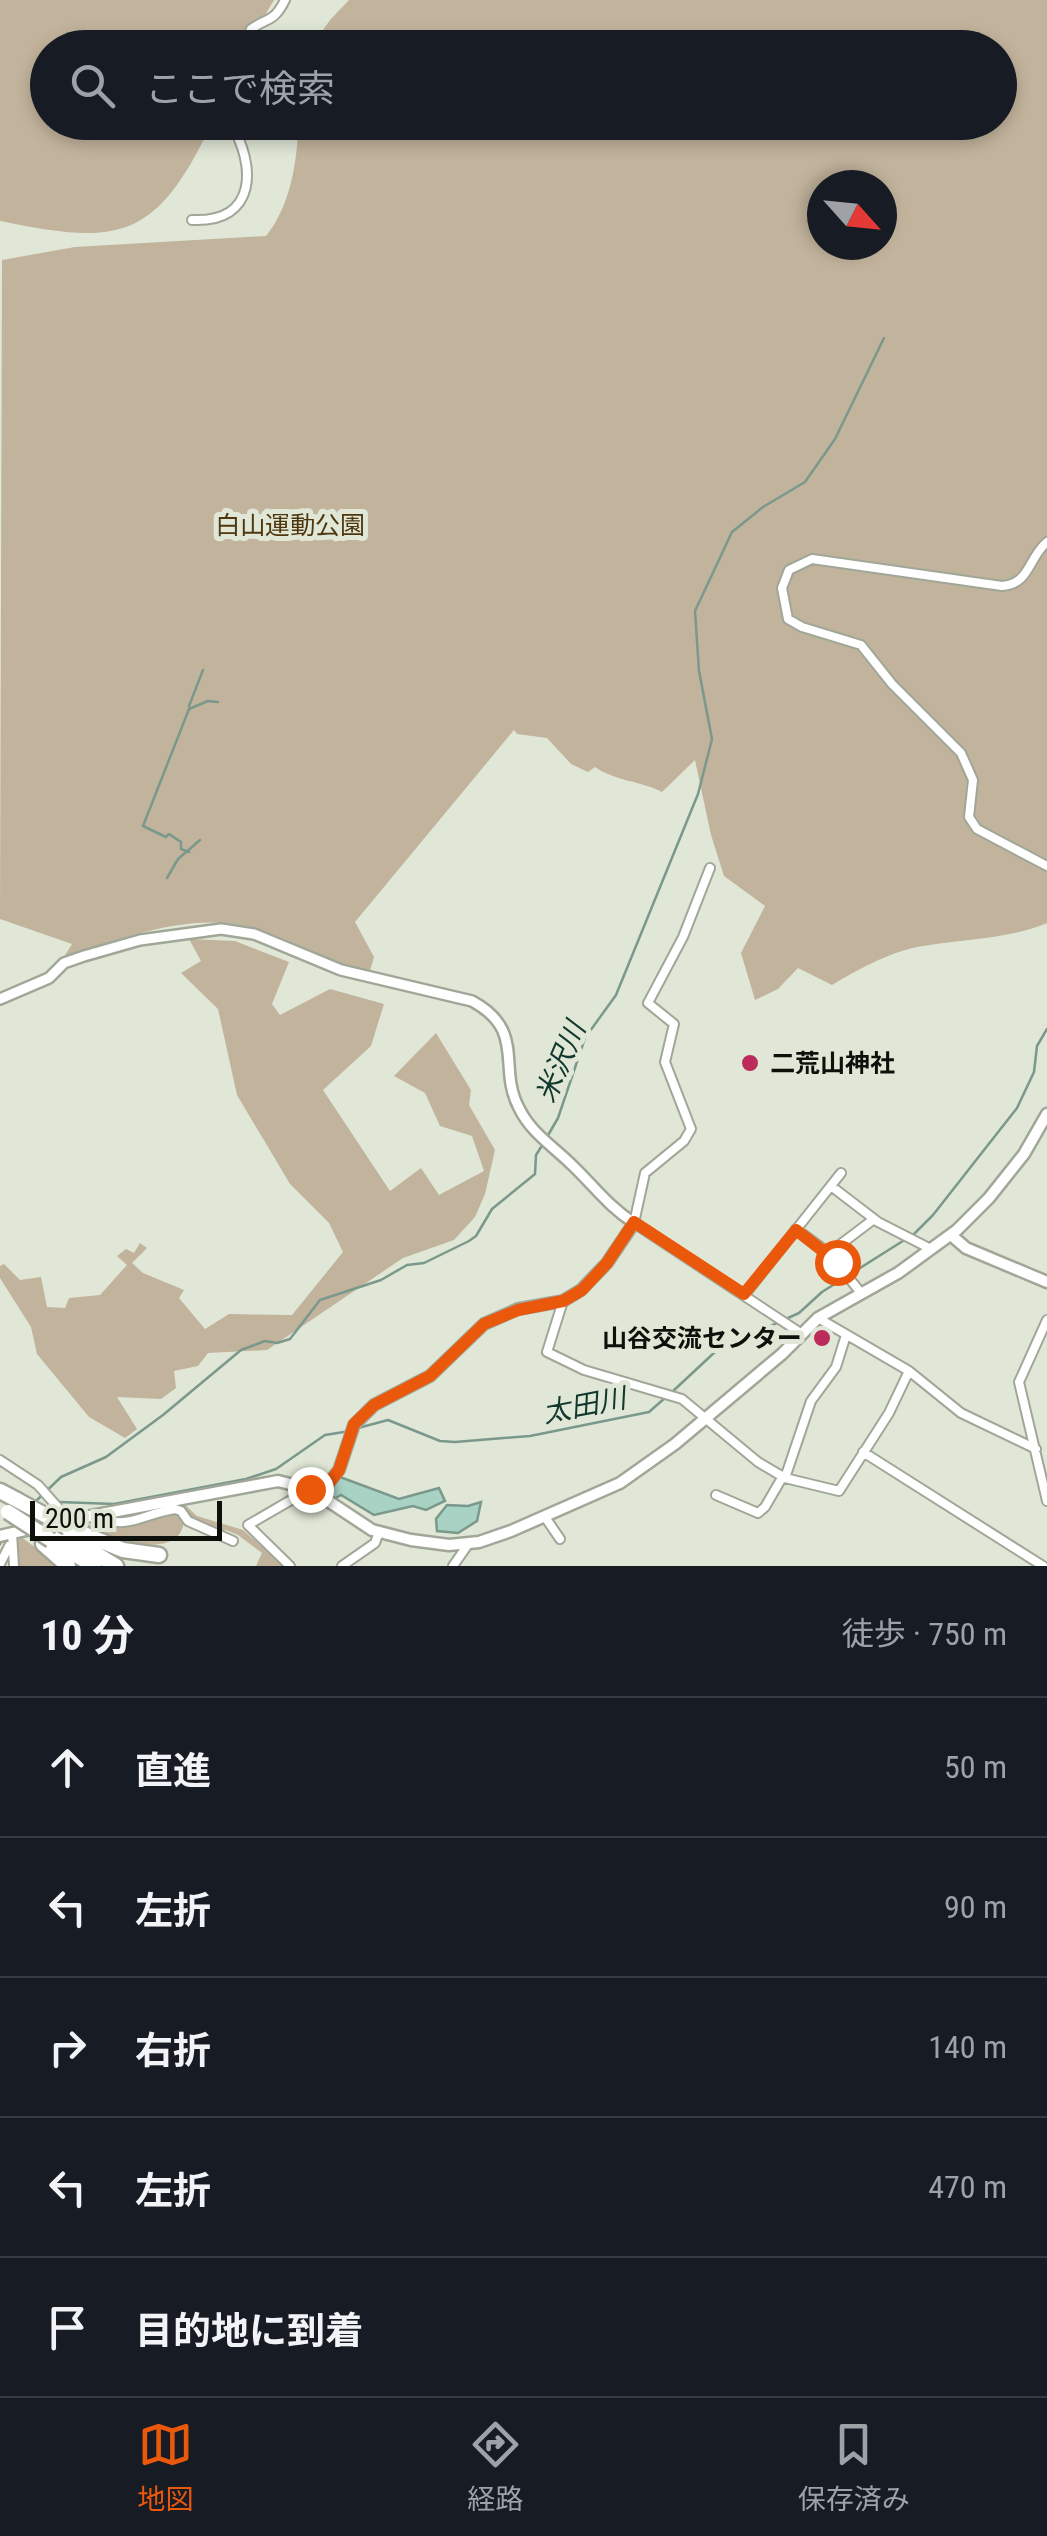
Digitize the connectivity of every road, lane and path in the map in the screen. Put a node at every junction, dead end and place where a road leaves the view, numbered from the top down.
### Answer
1 (286, 0) edge
2 (251, 30) edge
3 (238, 140) edge
4 (192, 220) dead end
5 (1047, 542) edge
6 (1047, 866) edge
7 (710, 868) dead end
8 (0, 998) edge
9 (1047, 1114) edge
10 (841, 1173) dead end
11 (831, 1186) junction
12 (874, 1218) junction
13 (634, 1222) junction
14 (796, 1230) junction
15 (951, 1234) junction
16 (931, 1249) junction
17 (829, 1254) junction
18 (1047, 1282) edge
19 (861, 1293) junction
20 (744, 1294) junction
21 (563, 1301) junction
22 (818, 1318) junction
23 (1047, 1320) edge
24 (802, 1334) junction
25 (846, 1335) junction
26 (909, 1371) junction
27 (705, 1418) junction
28 (1036, 1449) junction
29 (863, 1452) junction
30 (0, 1460) edge
31 (784, 1477) junction
32 (0, 1492) edge
33 (315, 1492) junction
34 (716, 1495) dead end
35 (1047, 1501) edge
36 (8, 1508) edge
37 (91, 1516) junction
38 (544, 1516) junction
39 (379, 1532) junction
40 (58, 1533) junction
41 (8, 1537) edge
42 (560, 1539) dead end
43 (233, 1541) dead end
44 (469, 1543) junction
45 (159, 1555) dead end
46 (3, 1563) edge
47 (14, 1566) edge
48 (68, 1566) edge
49 (94, 1566) edge
50 (116, 1566) edge
51 (290, 1566) edge
52 (342, 1566) edge
53 (453, 1566) edge
54 (1043, 1566) edge

1 - 2 street
3 - 4 street
5 - 6 street
7 - 13 street
8 - 13 street
9 - 15 main road
10 - 11 street
11 - 12 street
11 - 14 street
12 - 16 street
12 - 17 street
13 - 20 street
13 - 21 street
14 - 17 street
14 - 20 street
15 - 16 main road
15 - 18 main road
16 - 19 main road
17 - 19 street
19 - 22 main road
20 - 24 street
21 - 27 street
21 - 33 street
22 - 24 main road
22 - 25 street
23 - 28 street
24 - 27 main road
25 - 26 street
25 - 31 street
26 - 28 street
26 - 29 street
27 - 31 street
27 - 38 main road
28 - 35 street
29 - 31 street
29 - 54 street
30 - 40 street
31 - 34 street
32 - 36 highway
33 - 37 main road
33 - 39 main road
33 - 51 street
36 - 40 highway, bridge
37 - 40 main road
37 - 43 street
38 - 42 street
38 - 44 main road
39 - 44 main road
39 - 52 street
40 - 41 main road
40 - 45 highway
40 - 48 highway
40 - 49 highway
40 - 50 highway
41 - 46 street
41 - 47 street
44 - 53 street

